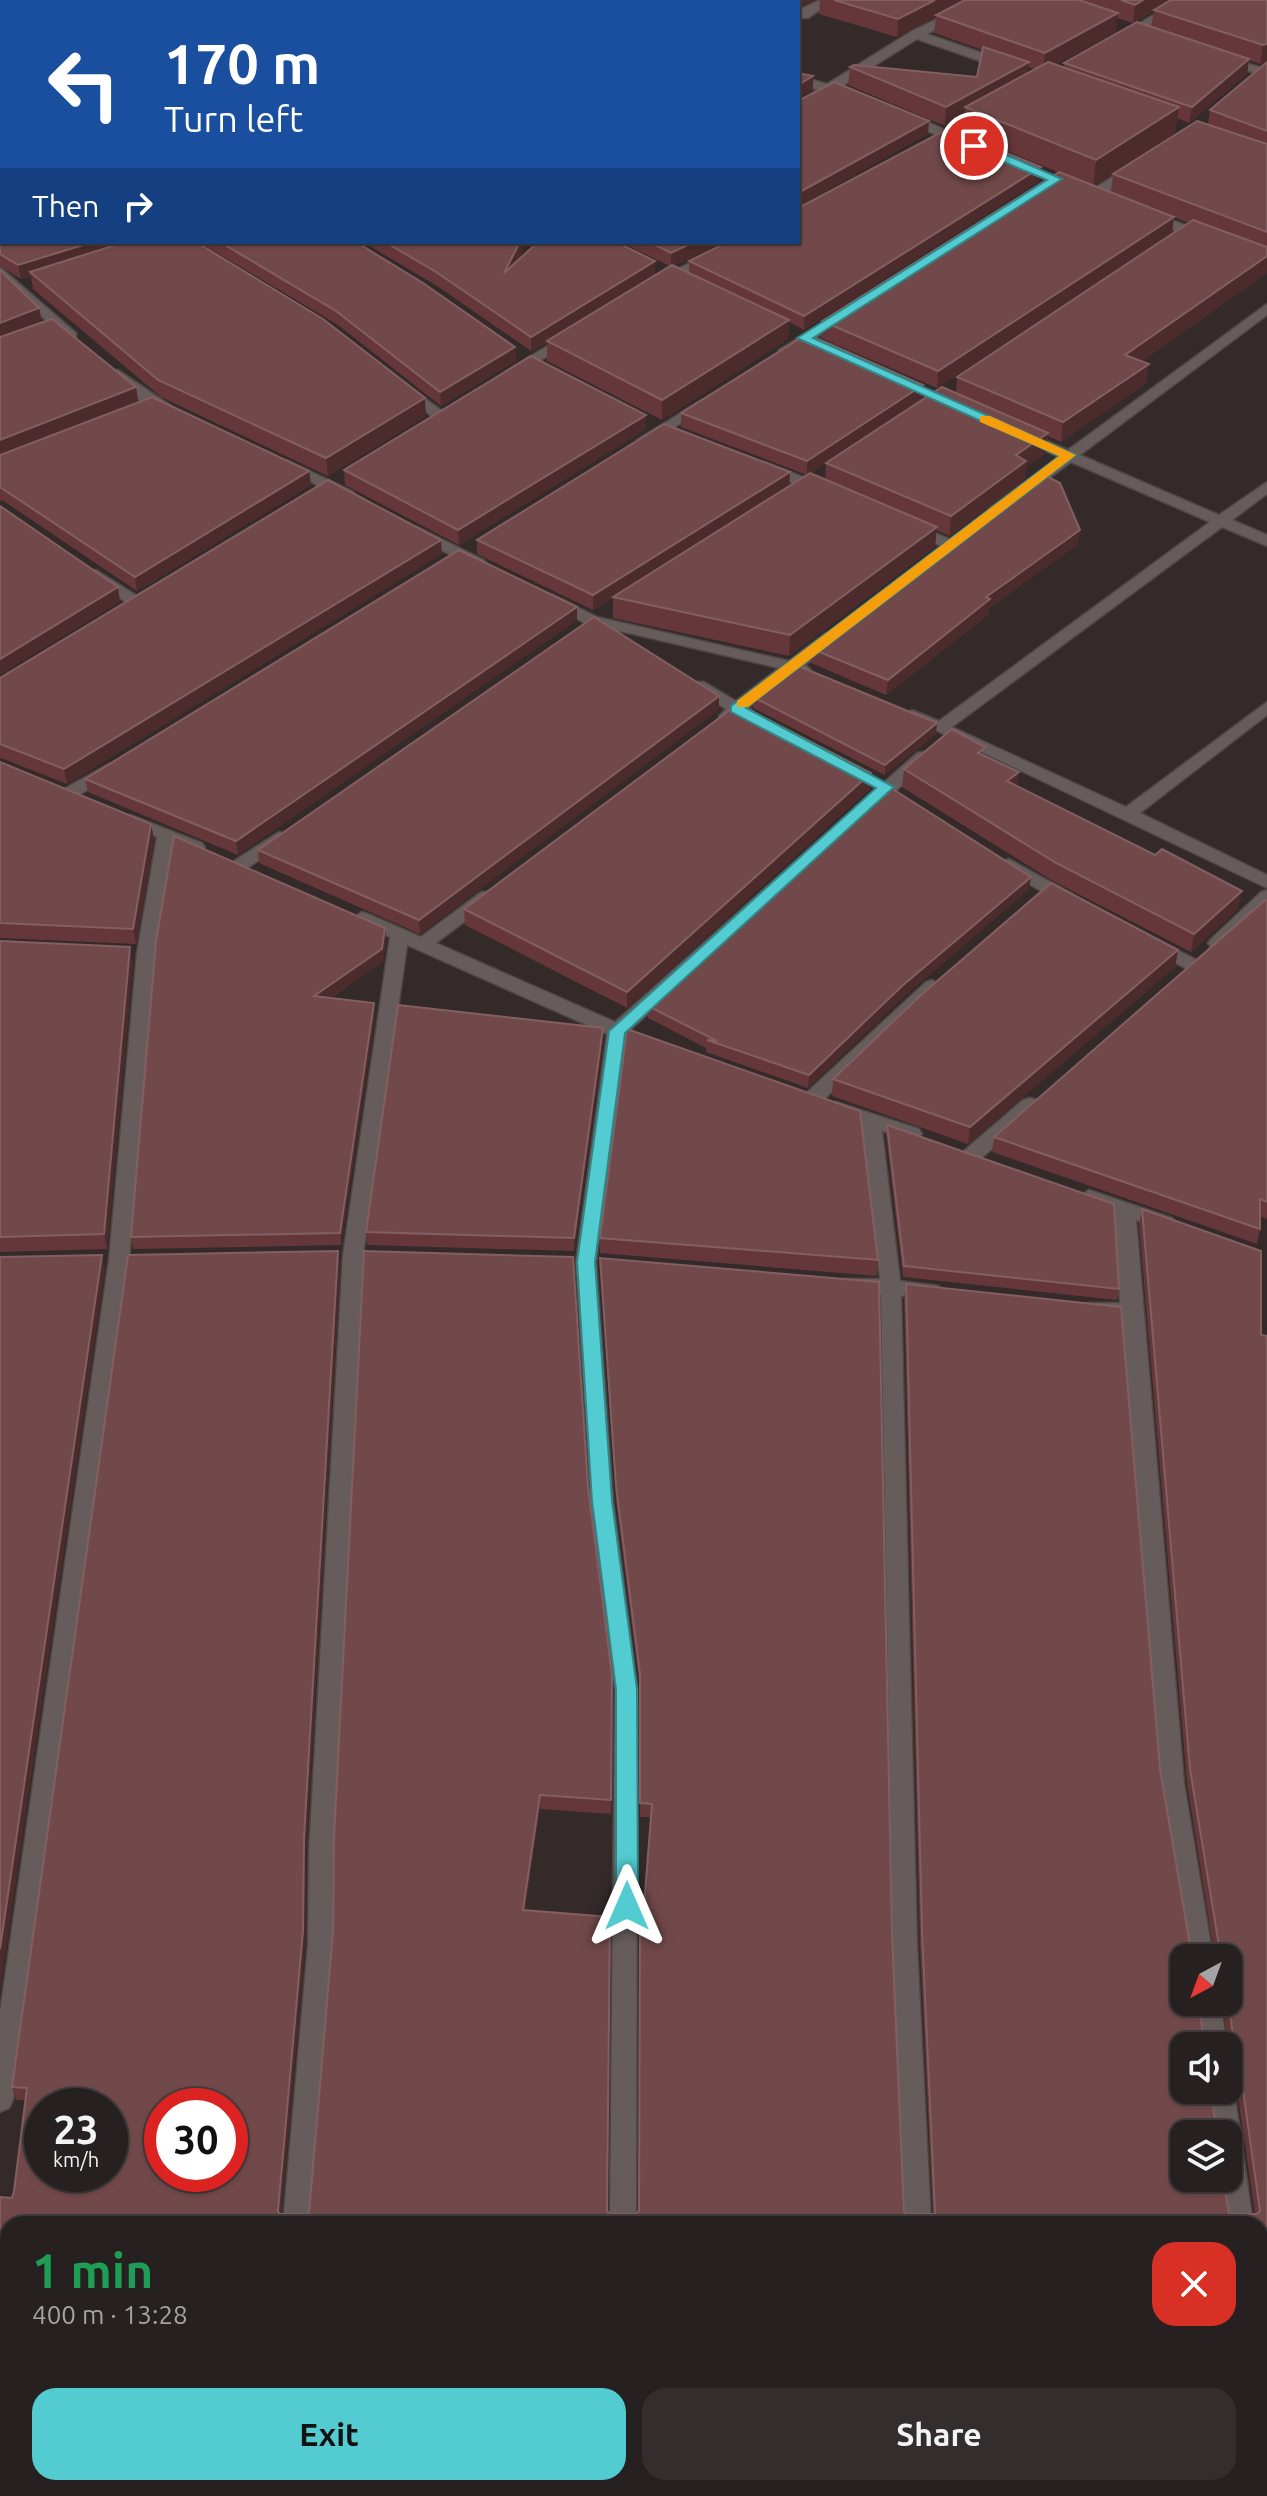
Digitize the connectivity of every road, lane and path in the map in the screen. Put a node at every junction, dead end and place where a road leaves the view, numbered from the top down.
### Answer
1 (828, 0) edge
2 (985, 0) edge
3 (1188, 0) edge
4 (800, 14) edge
5 (1127, 28) junction
6 (916, 34) junction
7 (1148, 35) edge
8 (1108, 44) edge
9 (1204, 53) edge
10 (1014, 69) edge
11 (1265, 70) edge
12 (800, 80) edge
13 (1249, 81) edge
14 (833, 87) junction
15 (862, 99) edge
16 (800, 107) edge
17 (890, 111) edge
18 (961, 126) edge
19 (947, 134) junction
20 (934, 142) edge
21 (974, 146) edge
22 (1142, 164) edge
23 (1094, 195) edge
24 (1135, 210) edge
25 (1189, 231) junction
26 (1176, 240) edge
27 (1215, 241) edge
28 (738, 244) edge
29 (0, 271) edge
30 (645, 291) edge
31 (857, 306) edge
32 (1267, 308) edge
33 (581, 330) edge
34 (81, 344) edge
35 (778, 355) edge
36 (105, 364) edge
37 (391, 376) edge
38 (504, 377) edge
39 (714, 396) edge
40 (440, 416) edge
41 (183, 417) edge
42 (1010, 430) edge
43 (625, 452) edge
44 (1069, 455) junction
45 (269, 457) edge
46 (750, 462) edge
47 (1267, 487) edge
48 (837, 496) edge
49 (366, 505) edge
50 (986, 518) edge
51 (894, 521) edge
52 (1222, 522) junction
53 (405, 525) edge
54 (1267, 541) edge
55 (951, 545) edge
56 (86, 568) edge
57 (498, 573) edge
58 (539, 593) edge
59 (135, 602) edge
60 (594, 620) junction
61 (842, 628) edge
62 (645, 652) edge
63 (793, 665) junction
64 (684, 676) edge
65 (820, 676) edge
66 (1267, 707) edge
67 (736, 709) junction
68 (901, 710) edge
69 (711, 728) edge
70 (777, 730) edge
71 (948, 730) junction
72 (122, 761) edge
73 (1128, 814) junction
74 (292, 829) edge
75 (166, 835) junction
76 (993, 854) edge
77 (1267, 882) edge
78 (498, 888) edge
79 (1267, 896) edge
80 (341, 909) edge
81 (1086, 909) edge
82 (399, 934) junction
83 (1140, 937) edge
84 (423, 944) junction
85 (944, 976) edge
86 (617, 1031) junction
87 (647, 1042) edge
88 (1042, 1095) edge
89 (871, 1120) junction
90 (929, 1140) edge
91 (972, 1155) edge
92 (1070, 1190) edge
93 (1125, 1210) junction
94 (1182, 1229) edge
95 (830, 1282) edge
96 (891, 1287) junction
97 (951, 1293) edge
98 (1071, 1306) edge
99 (1131, 1312) junction
100 (1199, 1944) edge
101 (0, 2100) edge
102 (1235, 2192) edge
103 (297, 2216) edge
104 (623, 2216) edge
105 (918, 2216) edge
106 (1239, 2216) edge

1 - 4 street
2 - 6 street
3 - 5 street
5 - 7 street
5 - 8 street
6 - 10 street
6 - 14 street
9 - 11 street
11 - 13 street
12 - 14 street
14 - 15 street
14 - 16 street
17 - 19 street
18 - 19 street
19 - 20 street
19 - 21 street
22 - 23 street
24 - 25 street
25 - 26 street
25 - 27 street
28 - 30 street
29 - 34 street
31 - 35 street
32 - 44 street
33 - 38 street
36 - 41 street
37 - 40 street
39 - 43 street
42 - 44 street
44 - 50 street
44 - 52 street
45 - 49 street
46 - 48 street
47 - 52 street
51 - 55 street
52 - 54 street
52 - 71 street
53 - 57 street
56 - 59 street
58 - 60 street
60 - 62 street
60 - 63 street
61 - 63 street
63 - 65 street
63 - 67 street
64 - 67 street
66 - 73 street
67 - 69 street
67 - 70 street
68 - 71 street
71 - 73 street
71 - 86 street
72 - 75 street
73 - 77 street
74 - 75 street
75 - 101 street
76 - 81 street
78 - 84 street
79 - 83 street
80 - 82 street
82 - 84 street
82 - 103 street
84 - 86 street
85 - 89 street
86 - 87 street
86 - 104 street
88 - 91 street
89 - 90 street
89 - 96 street
92 - 93 street
93 - 94 street
93 - 99 street
95 - 96 street
96 - 97 street
96 - 105 street
98 - 99 street
99 - 100 street
102 - 106 street

